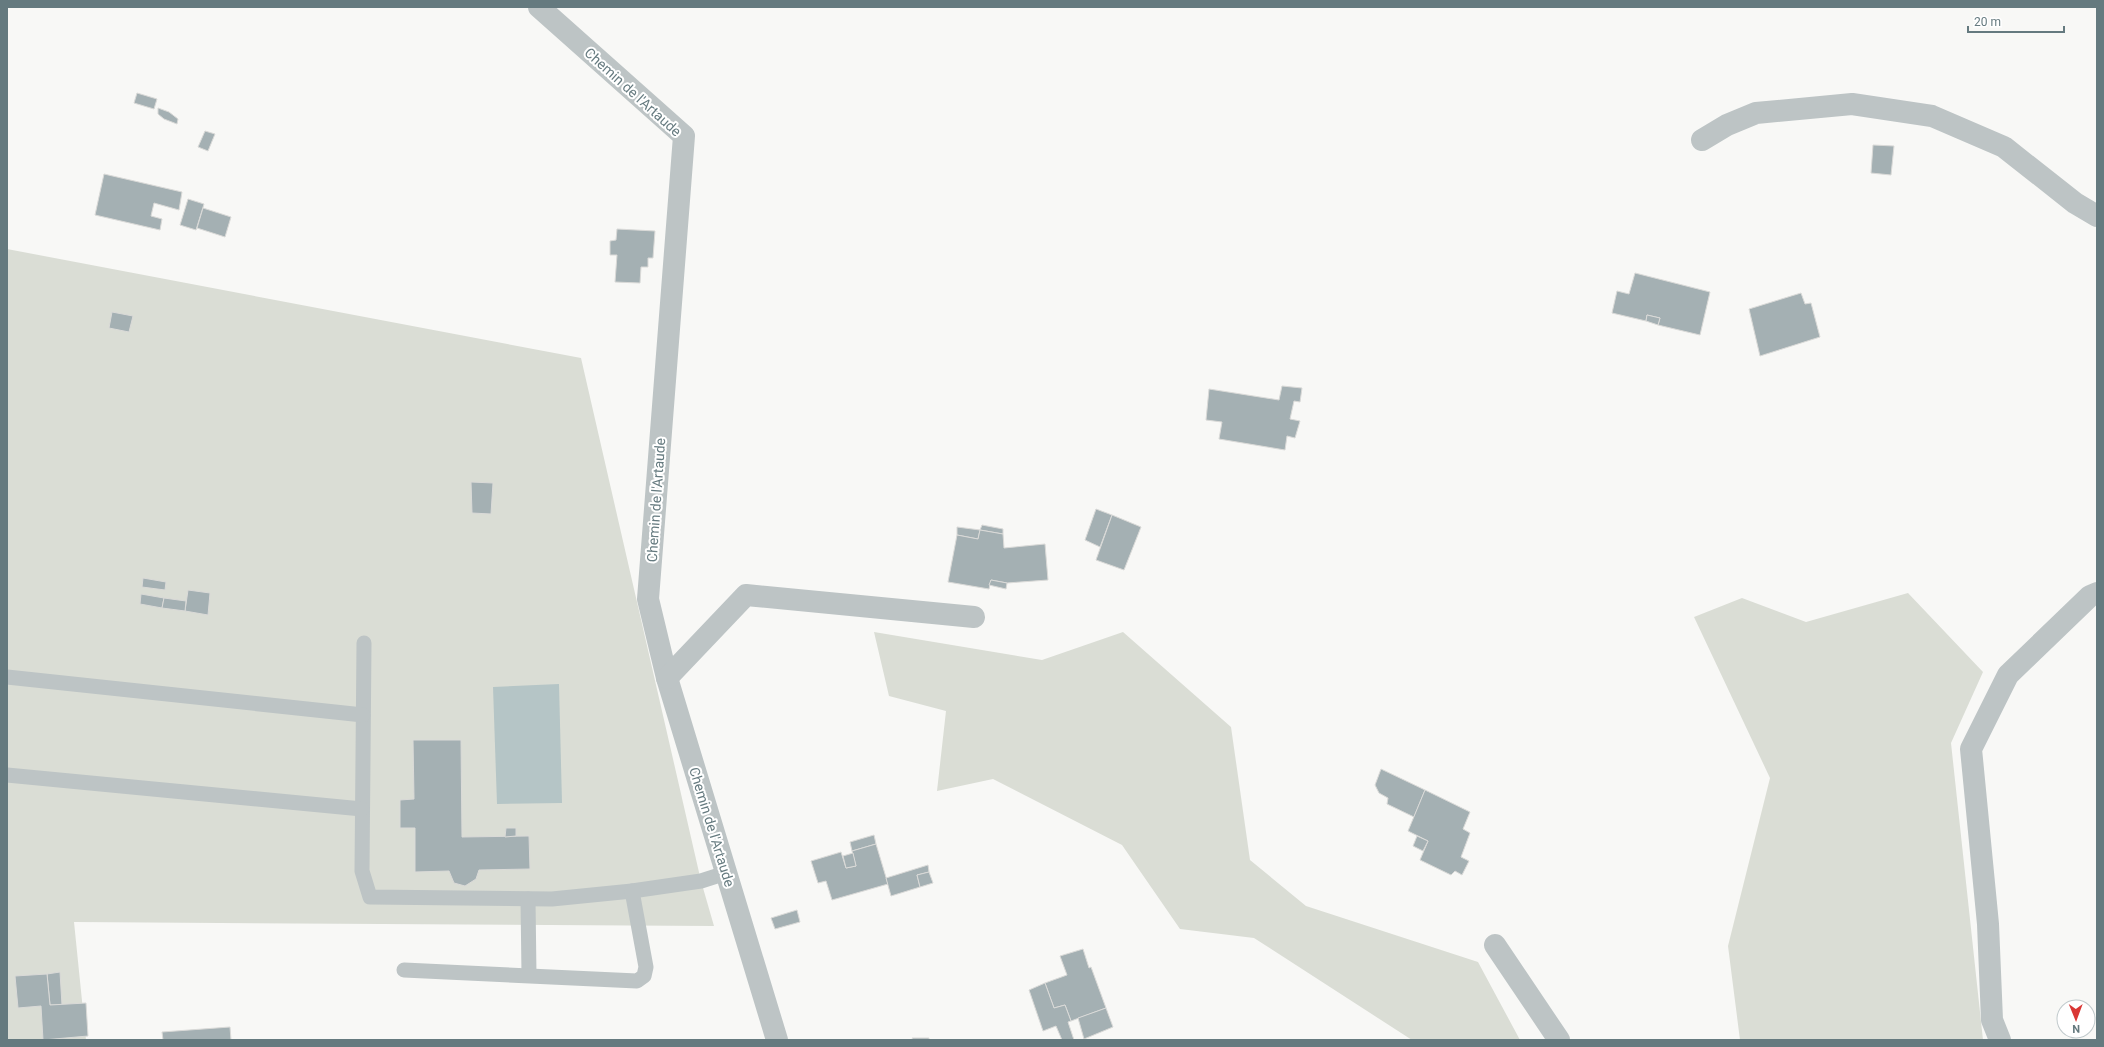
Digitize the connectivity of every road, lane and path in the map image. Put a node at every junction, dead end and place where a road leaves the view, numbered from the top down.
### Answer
1 (539, 7) edge
2 (1702, 140) dead end
3 (2097, 216) edge
4 (2097, 593) edge
5 (974, 617) dead end
6 (364, 643) dead end
7 (7, 677) edge
8 (667, 678) junction
9 (363, 715) junction
10 (7, 775) edge
11 (362, 809) junction
12 (726, 873) junction
13 (632, 891) junction
14 (528, 898) junction
15 (1495, 945) dead end
16 (404, 970) dead end
17 (529, 975) junction
18 (777, 1040) edge
19 (1559, 1040) edge
20 (2000, 1040) edge

1 - 8 street, Chemin de l'Artaude
2 - 3 street
4 - 20 street
5 - 8 street
6 - 9 lane
7 - 9 lane
8 - 12 street, Chemin de l'Artaude
9 - 11 lane
10 - 11 lane
11 - 14 lane
12 - 13 lane
12 - 18 street, Chemin de l'Artaude
13 - 14 lane
13 - 17 lane
14 - 17 lane
15 - 19 street
16 - 17 lane

